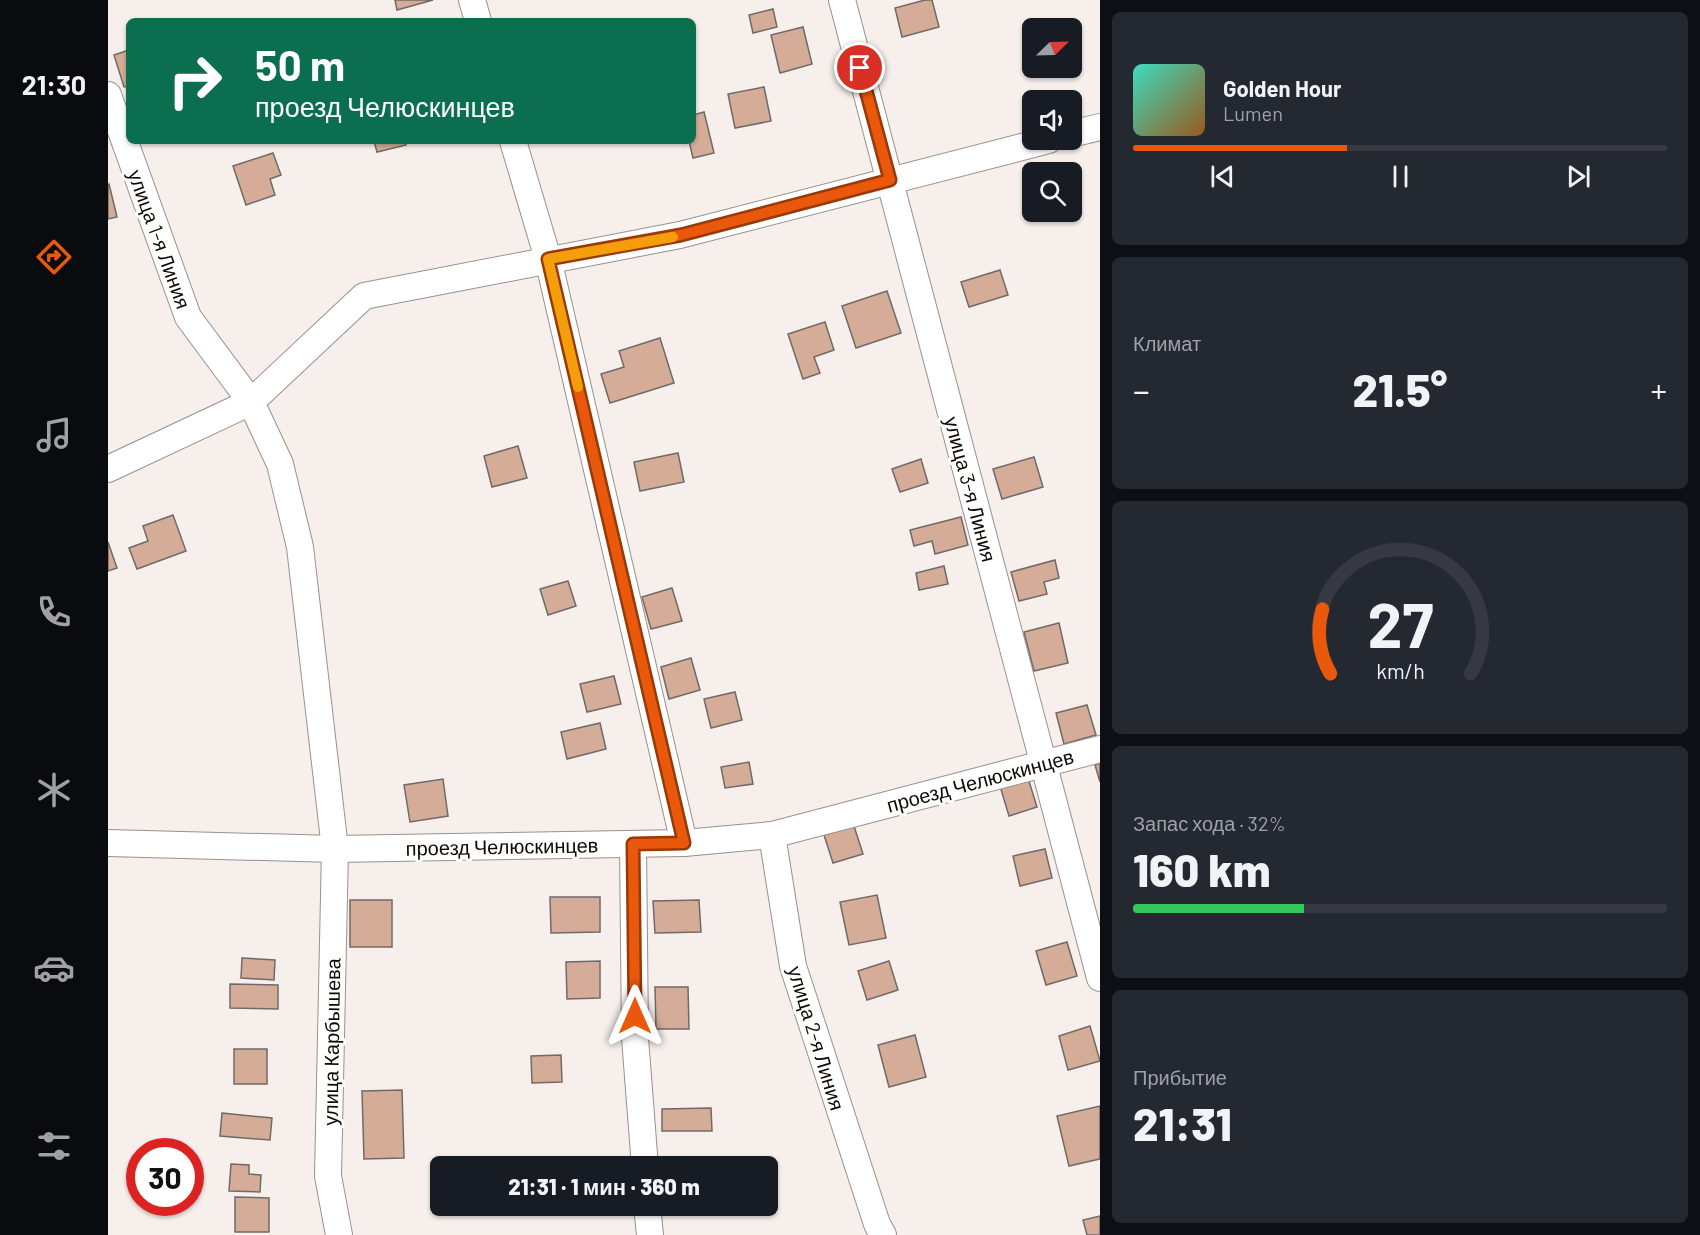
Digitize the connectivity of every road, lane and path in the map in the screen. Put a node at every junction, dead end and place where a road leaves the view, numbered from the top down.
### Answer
1 (472, 0) edge
2 (842, 0) edge
3 (477, 18) edge
4 (108, 95) edge
5 (1100, 126) edge
6 (1082, 131) edge
7 (514, 144) edge
8 (1022, 147) edge
9 (890, 180) junction
10 (548, 259) junction
11 (251, 402) junction
12 (108, 469) edge
13 (1100, 749) edge
14 (1044, 763) junction
15 (772, 835) junction
16 (108, 843) edge
17 (684, 843) junction
18 (633, 844) junction
19 (335, 849) junction
20 (1100, 978) edge
21 (644, 1156) edge
22 (648, 1216) edge
23 (339, 1235) edge
24 (650, 1235) edge
25 (883, 1235) edge

1 - 3 street
2 - 9 street, улица 3-я Линия
4 - 11 street, улица 1-я Линия
5 - 6 street
7 - 10 street
8 - 9 street
9 - 10 street
9 - 14 street, улица 3-я Линия
10 - 11 street
10 - 17 street
11 - 12 street
11 - 19 street, улица 1-я Линия
13 - 14 street, проезд Челюскинцев
14 - 15 street, проезд Челюскинцев
14 - 20 street, улица 3-я Линия
15 - 17 street, проезд Челюскинцев
15 - 25 street, улица 2-я Линия
16 - 19 street, проезд Челюскинцев
17 - 18 street, проезд Челюскинцев
18 - 19 street, проезд Челюскинцев
18 - 21 street
19 - 23 street, улица Карбышева
22 - 24 street

